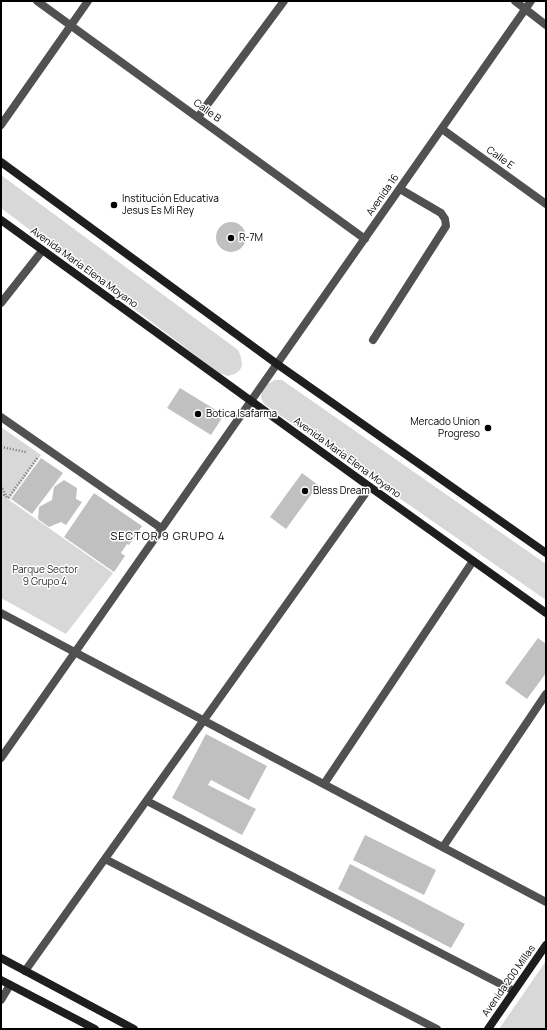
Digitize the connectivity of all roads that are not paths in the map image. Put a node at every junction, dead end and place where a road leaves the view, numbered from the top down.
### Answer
1 (37, 1) edge
2 (88, 1) edge
3 (514, 1) edge
4 (531, 1) edge
5 (283, 2) edge
6 (525, 9) junction
7 (546, 25) edge
8 (71, 26) junction
9 (198, 117) junction
10 (1, 125) edge
11 (442, 129) junction
12 (1, 162) edge
13 (400, 189) junction
14 (546, 204) edge
15 (1, 220) edge
16 (365, 239) junction
17 (42, 251) junction
18 (1, 303) edge
19 (373, 340) dead end
20 (277, 364) junction
21 (251, 401) junction
22 (1, 417) edge
23 (370, 487) junction
24 (161, 528) junction
25 (546, 553) edge
26 (473, 561) junction
27 (1, 613) edge
28 (546, 613) edge
29 (75, 652) junction
30 (546, 694) edge
31 (204, 721) junction
32 (1, 758) edge
33 (324, 784) junction
34 (146, 801) junction
35 (443, 846) junction
36 (105, 859) junction
37 (546, 902) edge
38 (546, 945) edge
39 (1, 958) edge
40 (26, 971) junction
41 (1, 980) edge
42 (10, 984) junction
43 (514, 991) junction
44 (1, 1000) edge
45 (94, 1029) edge
46 (134, 1029) edge
47 (437, 1029) edge
48 (488, 1029) edge

1 - 8 street, Calle B
2 - 8 street
3 - 6 street
4 - 6 street, Avenida 16
5 - 9 street
6 - 7 street
6 - 11 street, Avenida 16
8 - 9 street, Calle B
8 - 10 street
9 - 16 street, Calle B
11 - 13 street, Avenida 16
11 - 14 street, Calle E
12 - 20 street
13 - 16 street, Avenida 16
13 - 19 street
15 - 17 street, Avenida María Elena Moyano
16 - 20 street, Avenida 16
17 - 18 street
17 - 21 street, Avenida María Elena Moyano
20 - 21 street, Avenida 16
20 - 25 street
21 - 23 street, Avenida María Elena Moyano
21 - 24 street, Avenida 16
22 - 24 street
23 - 26 street, Avenida María Elena Moyano
23 - 31 street
24 - 29 street, Avenida 16
26 - 28 street, Avenida María Elena Moyano
26 - 33 street
27 - 29 street
29 - 31 street
29 - 32 street, Avenida 16
30 - 35 street
31 - 33 street
31 - 34 street
33 - 35 street
34 - 36 street
34 - 43 street
35 - 37 street
36 - 40 street
36 - 47 street
38 - 43 street, Avenida 200 Millas
39 - 40 street
40 - 46 street
41 - 42 street
42 - 44 street
42 - 45 street
43 - 48 street, Avenida 200 Millas

